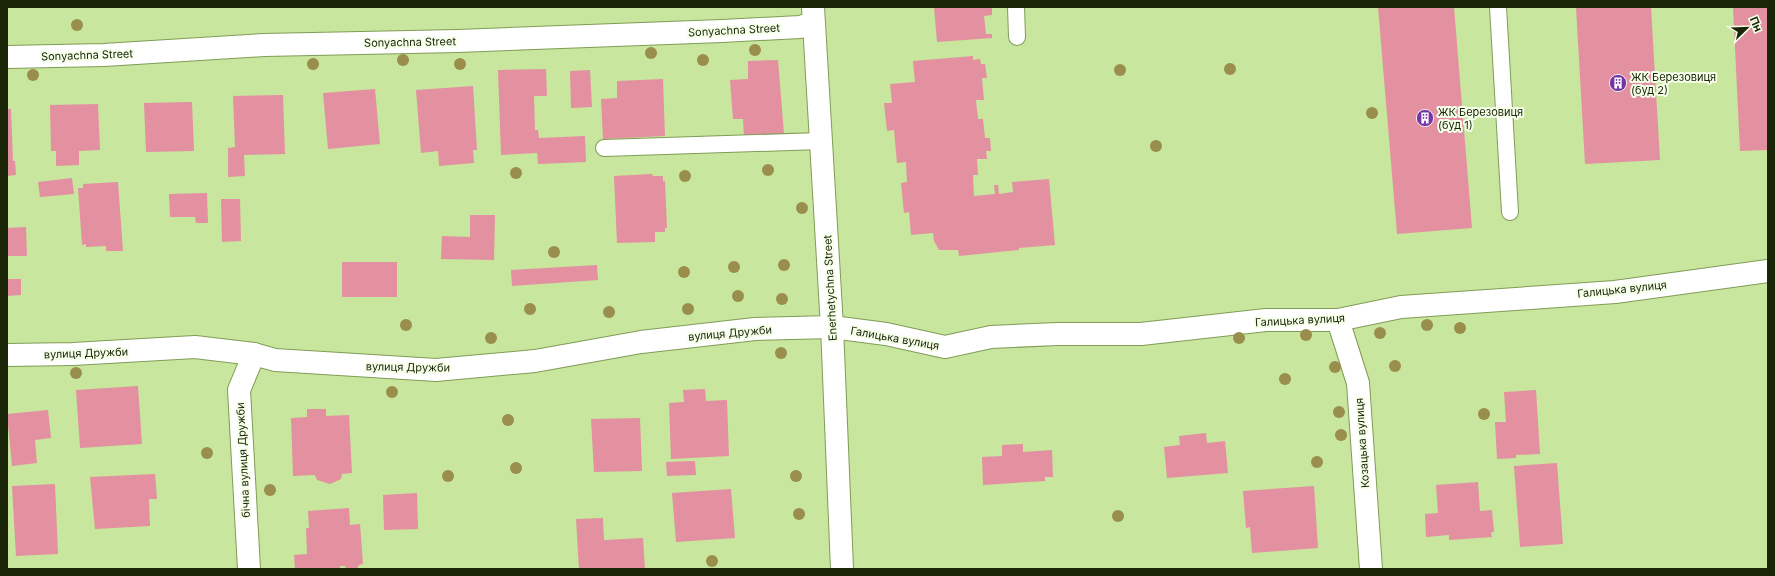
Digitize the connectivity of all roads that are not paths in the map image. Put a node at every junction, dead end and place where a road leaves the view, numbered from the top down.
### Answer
1 (1016, 7) edge
2 (1498, 7) edge
3 (813, 15) edge
4 (1017, 37) dead end
5 (7, 58) edge
6 (820, 141) junction
7 (604, 148) dead end
8 (1510, 212) dead end
9 (1768, 272) edge
10 (1338, 320) junction
11 (832, 327) junction
12 (254, 354) junction
13 (7, 355) edge
14 (249, 569) edge
15 (842, 569) edge
16 (1371, 569) edge

1 - 4 lane
2 - 8 lane
3 - 5 street, Sonyachna Street
3 - 6 street, Enerhetychna Street
6 - 7 lane
6 - 11 street, Enerhetychna Street
9 - 10 street, Галицька вулиця
10 - 11 street, Галицька вулиця
10 - 16 street, Козацька вулиця
11 - 12 street, вулиця Дружби
11 - 15 street, Enerhetychna Street
12 - 13 street, вулиця Дружби
12 - 14 street, бічна вулиця Дружби

